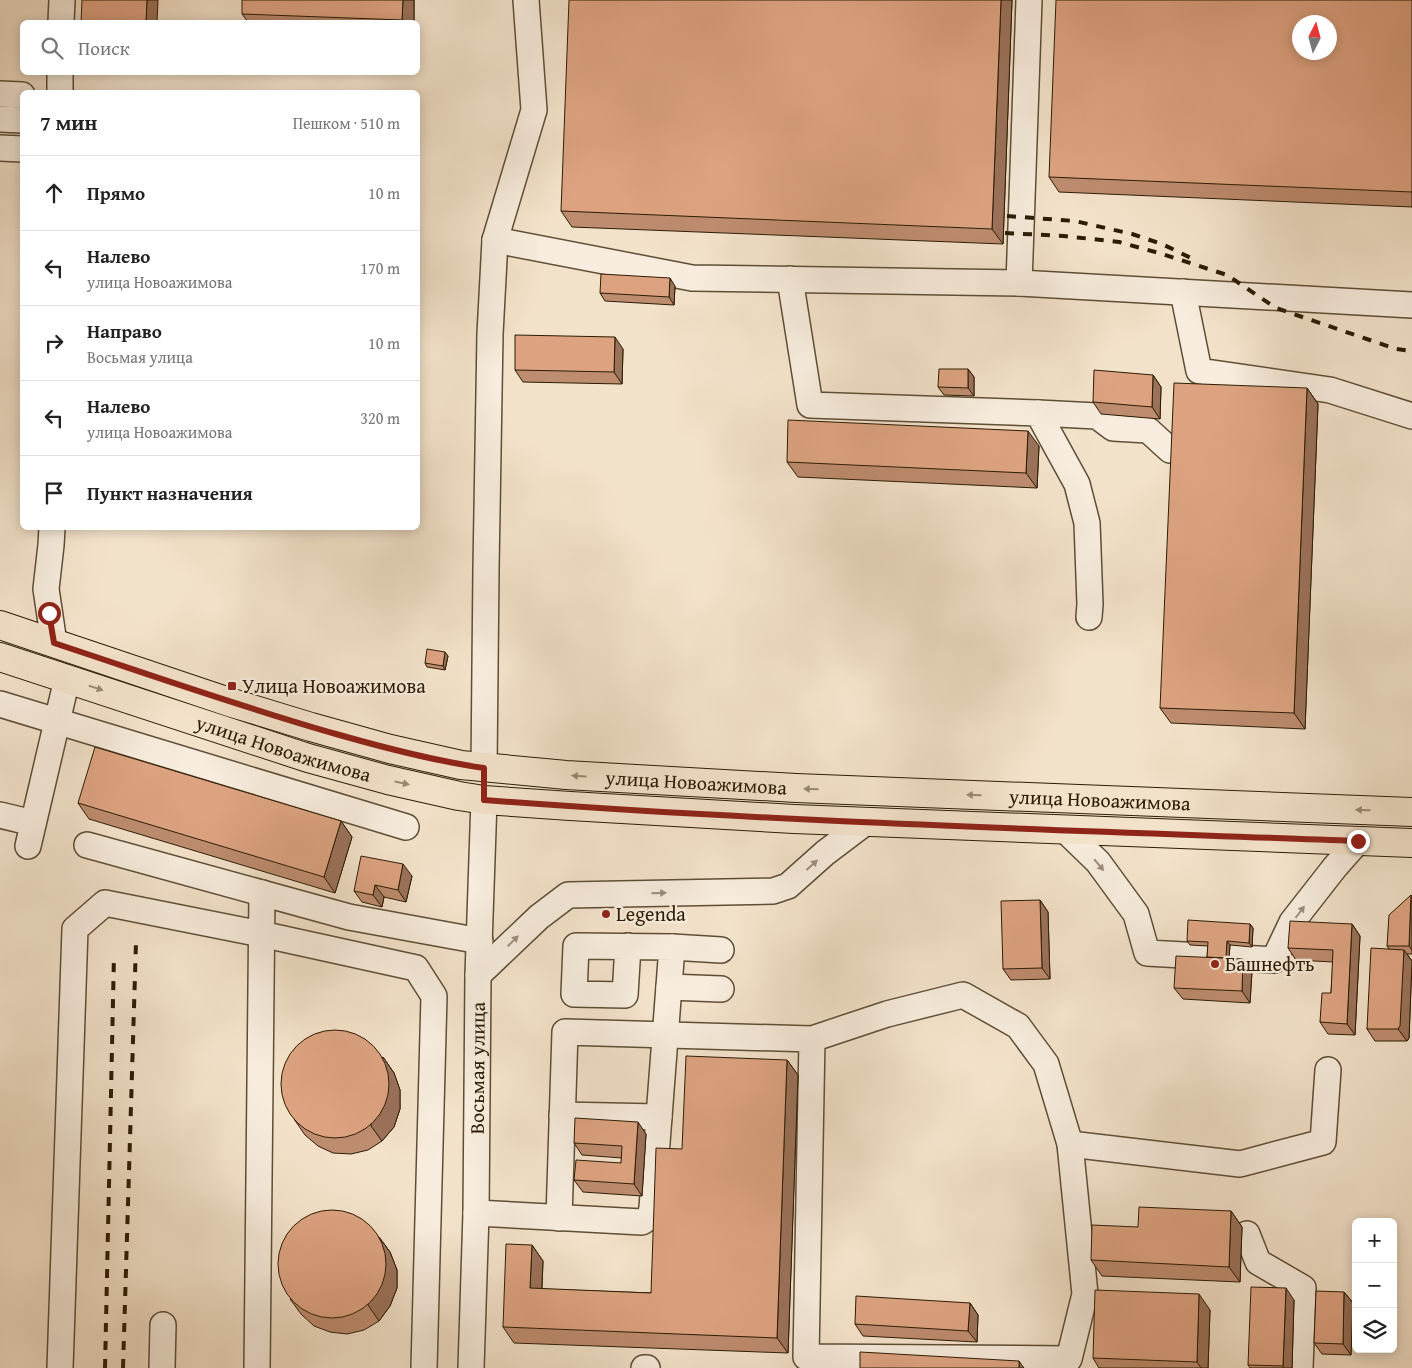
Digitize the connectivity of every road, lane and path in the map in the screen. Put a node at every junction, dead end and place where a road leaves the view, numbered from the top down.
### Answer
1 (62, 0) edge
2 (526, 0) edge
3 (1029, 0) edge
4 (61, 20) edge
5 (60, 75) edge
6 (60, 90) edge
7 (0, 94) edge
8 (20, 95) edge
9 (0, 119) edge
10 (20, 120) edge
11 (0, 148) edge
12 (20, 148) edge
13 (495, 240) junction
14 (790, 279) junction
15 (1019, 283) junction
16 (1184, 292) junction
17 (1412, 305) edge
18 (1038, 412) junction
19 (1412, 416) edge
20 (1170, 450) edge
21 (52, 530) edge
22 (1089, 616) dead end
23 (0, 625) edge
24 (54, 643) junction
25 (0, 657) edge
26 (67, 679) junction
27 (0, 704) edge
28 (57, 721) junction
29 (484, 768) junction
30 (484, 800) junction
31 (1412, 812) edge
32 (0, 815) edge
33 (866, 822) junction
34 (406, 827) dead end
35 (1065, 830) junction
36 (1358, 841) junction
37 (1412, 843) edge
38 (87, 845) dead end
39 (262, 893) junction
40 (261, 934) junction
41 (480, 941) junction
42 (628, 946) dead end
43 (672, 947) junction
44 (721, 950) dead end
45 (478, 975) junction
46 (669, 987) junction
47 (721, 989) dead end
48 (665, 1034) junction
49 (812, 1039) junction
50 (1328, 1070) dead end
51 (562, 1115) junction
52 (659, 1117) junction
53 (1070, 1144) junction
54 (476, 1213) junction
55 (559, 1218) junction
56 (1247, 1234) dead end
57 (163, 1325) dead end
58 (60, 1368) edge
59 (162, 1368) edge
60 (257, 1368) edge
61 (424, 1368) edge
62 (471, 1368) edge
63 (1300, 1368) edge

1 - 4 street
2 - 13 street
3 - 15 street
5 - 6 street
7 - 8 street
9 - 10 street
11 - 12 street
13 - 14 street
13 - 29 street
14 - 15 street
14 - 18 street
15 - 16 street
16 - 17 street
16 - 19 street
18 - 20 street
18 - 22 street
21 - 24 street
23 - 24 main road, улица Новоажимова
24 - 29 main road, улица Новоажимова
25 - 26 main road, улица Новоажимова
26 - 28 street
26 -> 30 main road, улица Новоажимова
27 - 28 street
28 - 32 street
28 - 34 street
29 - 30 main road, Восьмая улица
31 -> 29 main road, улица Новоажимова
30 - 33 main road, улица Новоажимова
30 - 41 street, Восьмая улица
33 - 35 main road, улица Новоажимова
45 -> 33 street
35 - 36 main road, улица Новоажимова
35 -> 36 street
36 - 37 main road, улица Новоажимова
38 - 39 street
39 - 40 street
39 - 41 street
40 - 58 street
40 - 60 street
40 - 61 street
41 - 45 street, Восьмая улица
42 - 43 street
43 - 44 street
43 - 46 street
45 - 54 street, Восьмая улица
46 - 47 street
46 - 48 street
48 - 49 street
48 - 51 street
48 - 52 street
49 - 53 street
49 - 53 street
50 - 53 street
51 - 52 street
51 - 55 street
52 - 55 street
54 - 55 street
54 - 62 street, Восьмая улица
56 - 63 street
57 - 59 street

